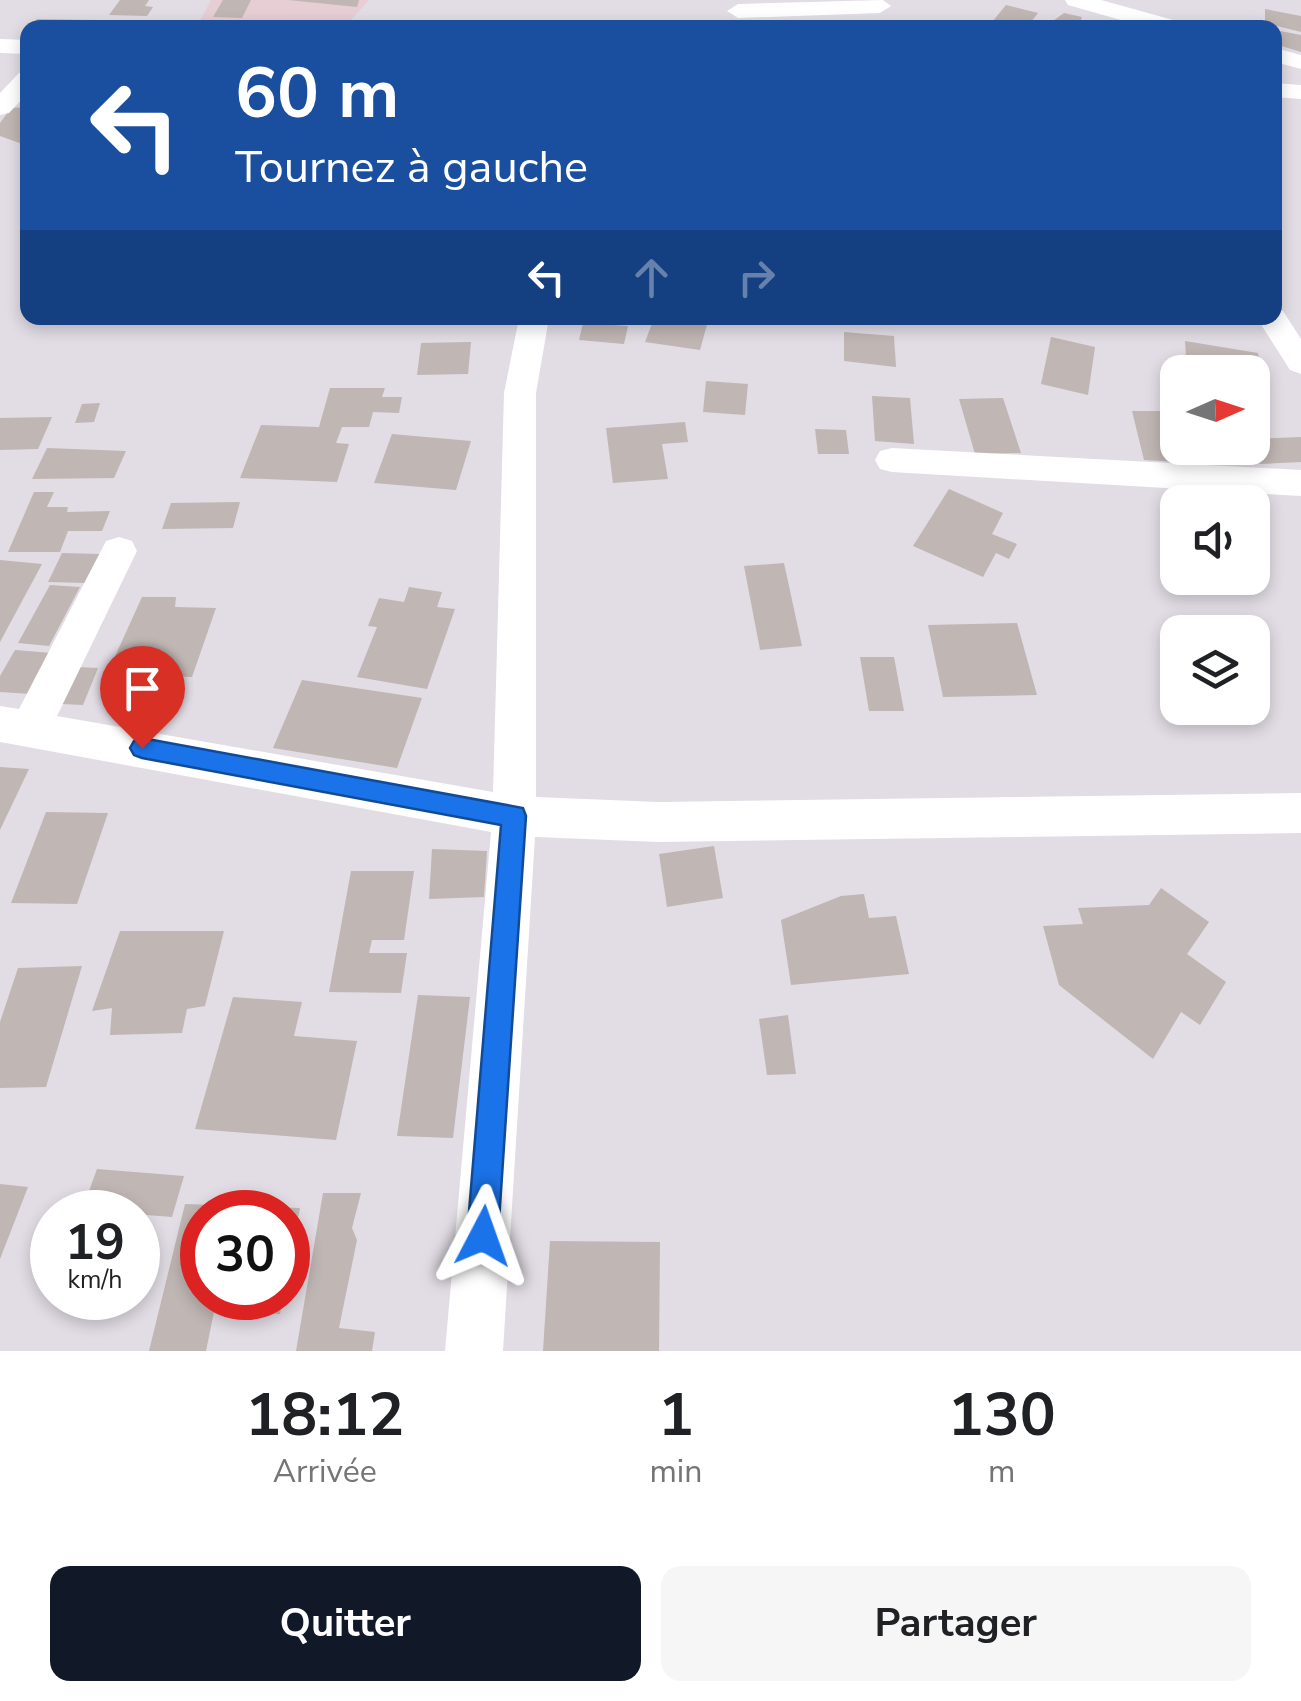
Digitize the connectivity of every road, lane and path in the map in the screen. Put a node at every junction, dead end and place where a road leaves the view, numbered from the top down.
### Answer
1 (1076, 0) edge
2 (738, 11) dead end
3 (881, 11) edge
4 (1147, 20) edge
5 (20, 87) edge
6 (0, 108) edge
7 (533, 325) edge
8 (1277, 325) edge
9 (1301, 363) edge
10 (892, 460) dead end
11 (1301, 482) edge
12 (119, 551) dead end
13 (15, 726) edge
14 (1301, 813) edge
15 (514, 816) junction
16 (474, 1351) edge

1 - 4 street
2 - 3 street
5 - 6 street
7 - 15 street
8 - 9 street
10 - 11 street
12 - 13 street
13 - 15 street
14 - 15 street
15 - 16 street

